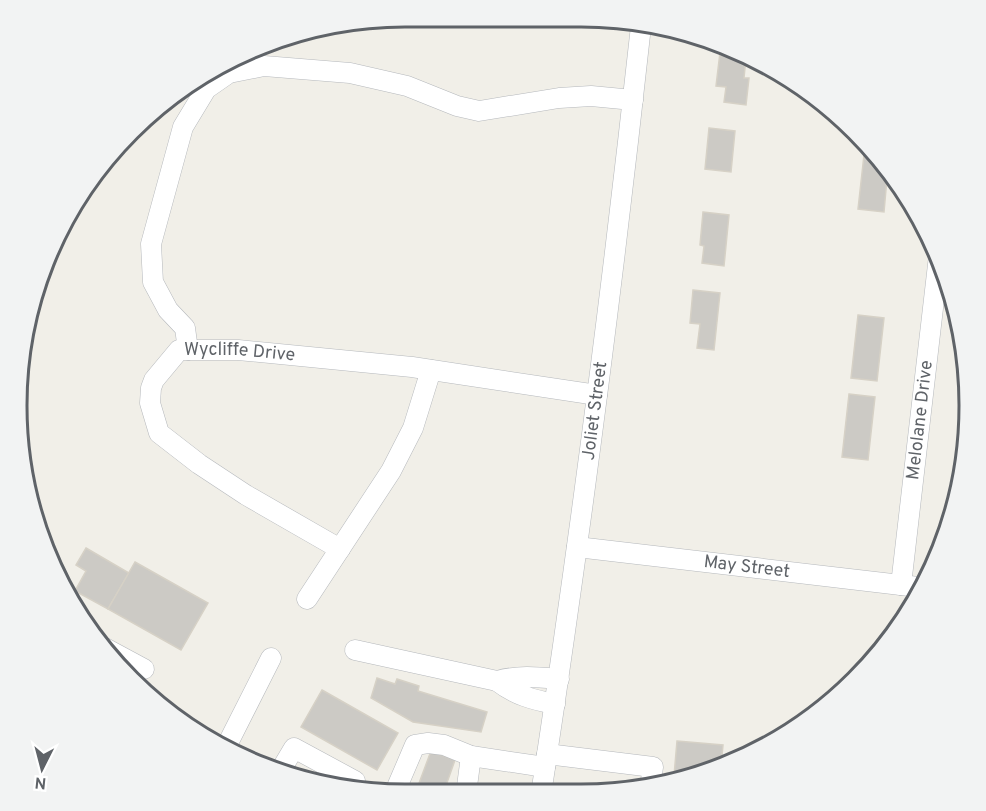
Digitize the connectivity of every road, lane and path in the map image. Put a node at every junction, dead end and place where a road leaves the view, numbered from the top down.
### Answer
1 (640, 32) edge
2 (633, 100) junction
3 (937, 279) edge
4 (188, 350) junction
5 (430, 370) junction
6 (597, 395) junction
7 (577, 547) junction
8 (340, 549) junction
9 (909, 586) edge
10 (307, 599) dead end
11 (355, 650) dead end
12 (124, 658) edge
13 (271, 658) dead end
14 (144, 669) dead end
15 (558, 679) junction
16 (497, 681) junction
17 (555, 704) junction
18 (229, 740) edge
19 (471, 756) junction
20 (546, 760) junction
21 (284, 764) edge
22 (651, 777) edge
23 (356, 781) edge
24 (398, 784) edge
25 (467, 784) edge
26 (542, 784) edge

1 - 2 street, Joliet Street
2 - 4 street
2 - 6 street, Joliet Street
3 - 9 street, Melolane Drive
4 - 5 street, Wycliffe Drive
4 - 8 street, Wycliffe Drive
5 - 6 street, Wycliffe Drive
5 - 8 street
6 - 7 street, Joliet Street
7 - 9 street, May Street
7 - 15 street, Joliet Street
8 - 10 street
11 - 16 street
12 - 14 street
13 - 18 street
15 - 16 street
15 - 17 street, Joliet Street
16 - 17 street
17 - 20 street, Joliet Street
19 - 20 street
19 - 24 street
19 - 25 street
20 - 22 street
20 - 26 street, Joliet Street
21 - 23 street

